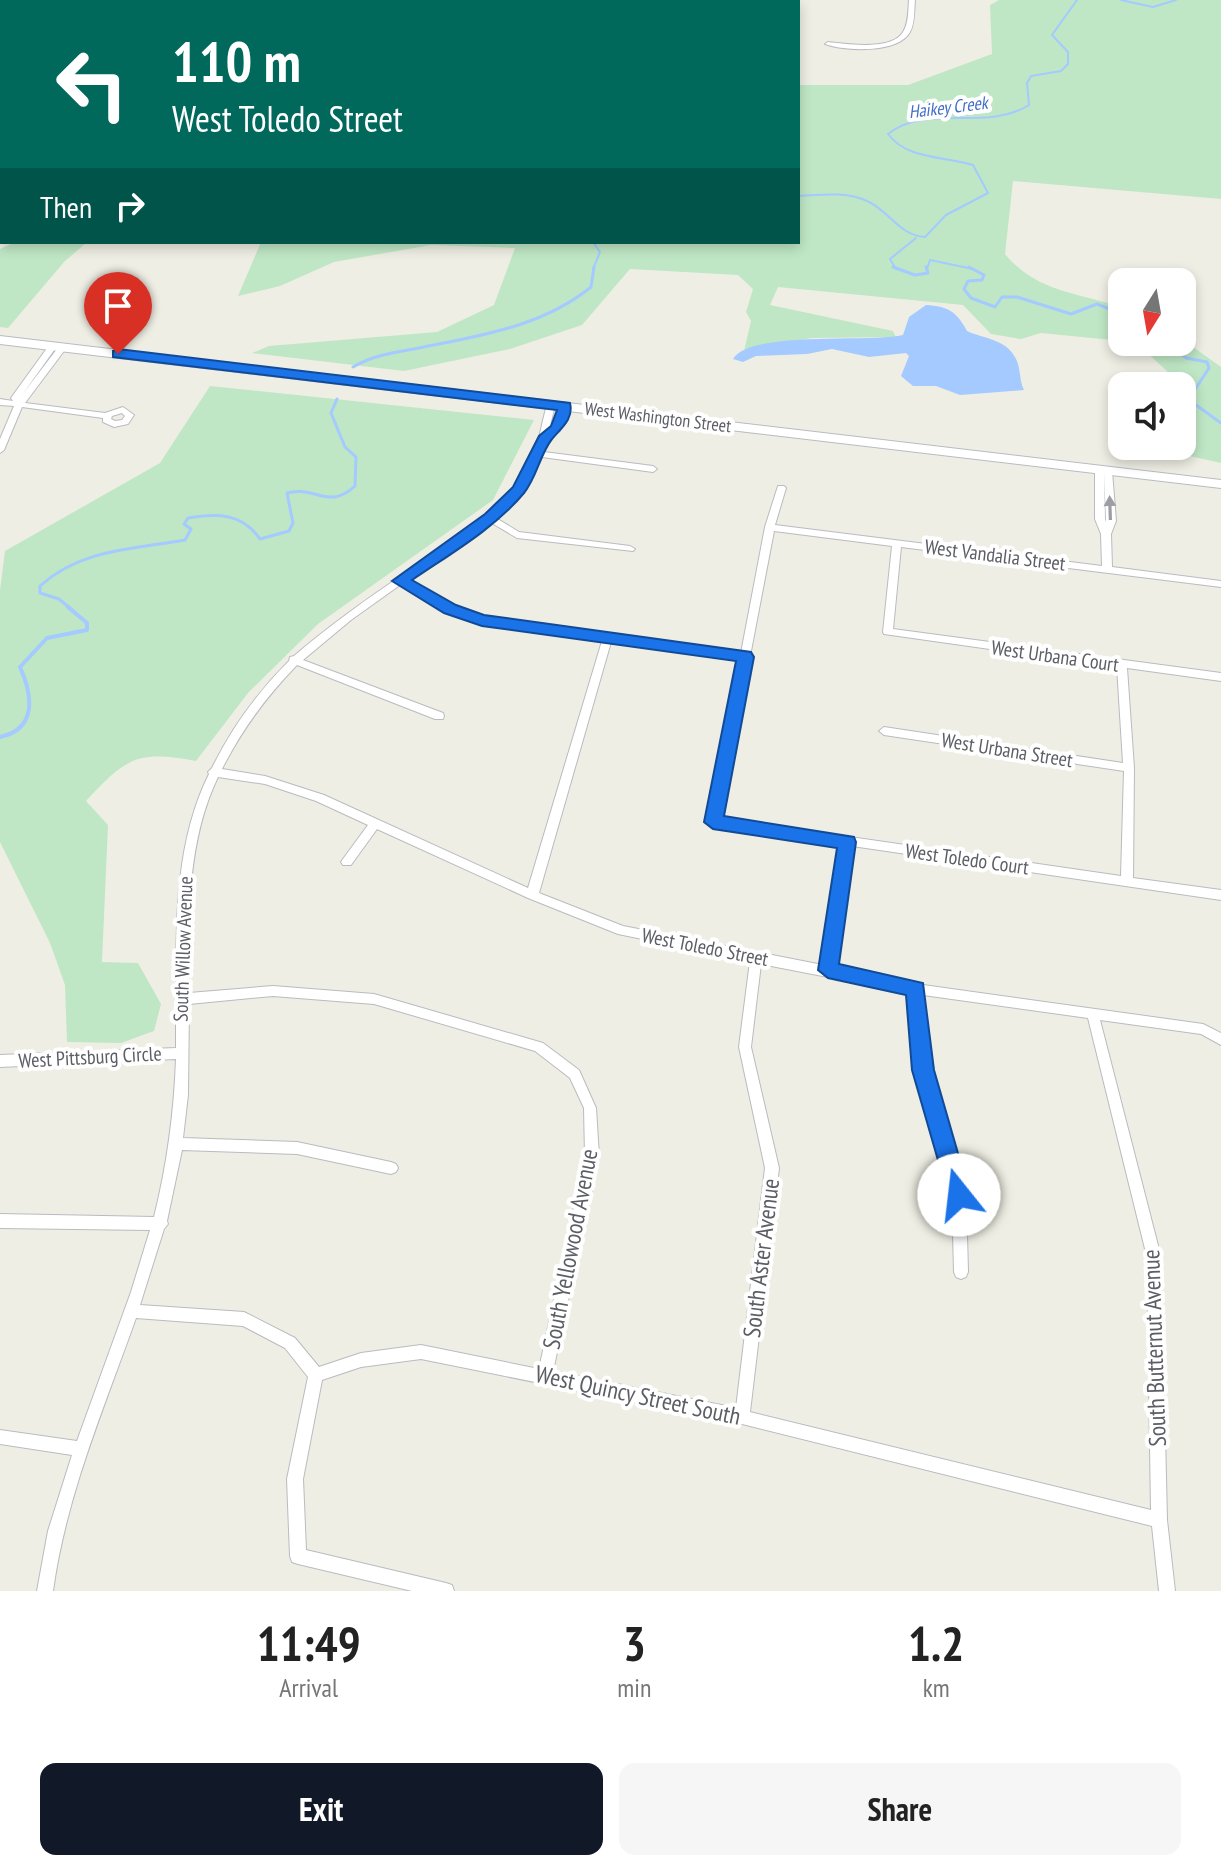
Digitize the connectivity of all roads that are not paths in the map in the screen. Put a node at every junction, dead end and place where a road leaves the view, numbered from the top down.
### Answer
1 (912, 0) edge
2 (828, 44) dead end
3 (0, 340) edge
4 (58, 347) junction
5 (0, 402) edge
6 (19, 404) junction
7 (558, 406) junction
8 (107, 416) dead end
9 (0, 450) edge
10 (540, 454) junction
11 (653, 469) dead end
12 (1104, 470) junction
13 (1221, 484) edge
14 (781, 488) dead end
15 (490, 518) junction
16 (770, 527) junction
17 (897, 543) junction
18 (630, 549) dead end
19 (1107, 569) junction
20 (400, 581) junction
21 (1221, 584) edge
22 (608, 637) junction
23 (745, 657) junction
24 (294, 660) junction
25 (1122, 665) junction
26 (1221, 677) edge
27 (439, 716) dead end
28 (884, 731) dead end
29 (1129, 768) junction
30 (213, 772) junction
31 (375, 823) junction
32 (847, 842) junction
33 (347, 862) dead end
34 (1127, 880) junction
35 (532, 895) junction
36 (1221, 895) edge
37 (756, 958) junction
38 (828, 970) junction
39 (916, 989) junction
40 (181, 999) junction
41 (1093, 1015) junction
42 (1221, 1039) edge
43 (180, 1053) junction
44 (0, 1061) edge
45 (176, 1144) junction
46 (391, 1168) dead end
47 (0, 1221) edge
48 (161, 1224) junction
49 (961, 1272) dead end
50 (130, 1311) junction
51 (316, 1375) junction
52 (545, 1376) junction
53 (742, 1417) junction
54 (0, 1437) edge
55 (82, 1449) junction
56 (1159, 1520) junction
57 (45, 1591) edge
58 (446, 1591) edge
59 (1167, 1591) edge

1 - 2 street
3 - 4 main road, West Washington Street
4 - 6 street
4 - 7 main road, West Washington Street
5 - 6 street
6 - 8 street
6 - 9 street
7 - 10 street, South Willow Avenue
7 - 12 main road, West Washington Street
10 - 11 street
10 - 15 street, South Willow Avenue
12 - 13 main road, West Washington Street
12 - 19 street
14 - 16 street
15 - 18 street
15 - 20 street, South Willow Avenue
16 - 17 street, West Vandalia Street
16 - 23 street
17 - 19 street, West Vandalia Street
17 - 25 street, West Urbana Court
19 - 21 street, West Vandalia Street
20 - 22 street
20 - 24 street, South Willow Avenue
22 - 23 street
22 - 35 street
23 - 32 street, West Toledo Court
24 - 27 street
24 - 30 street, South Willow Avenue
25 - 26 street, West Urbana Court
25 - 29 street
28 - 29 street, West Urbana Street
29 - 34 street
30 - 31 street, West Toledo Street
30 - 40 street, South Willow Avenue
31 - 33 street
31 - 35 street, West Toledo Street
32 - 34 street, West Toledo Court
32 - 38 street
34 - 36 street, West Toledo Court
35 - 37 street, West Toledo Street
37 - 38 street, West Toledo Street
37 - 53 street, South Aster Avenue
38 - 39 street, West Toledo Street
39 - 41 street, West Toledo Street
39 - 49 street
40 - 43 street, South Willow Avenue
40 - 52 street, South Yellowood Avenue
41 - 42 street, West Toledo Street
41 - 56 street, South Butternut Avenue
43 - 44 street, West Pittsburg Circle
43 - 45 street, South Willow Avenue
45 - 46 street
45 - 48 street, South Willow Avenue
47 - 48 street
48 - 50 street, South Willow Avenue
50 - 51 street
50 - 55 street, South Willow Avenue
51 - 52 street, West Quincy Street South
51 - 58 street
52 - 53 street, West Quincy Street South
53 - 56 street, West Quincy Street South
54 - 55 street
55 - 57 street, South Willow Avenue
56 - 59 street, South Butternut Avenue

